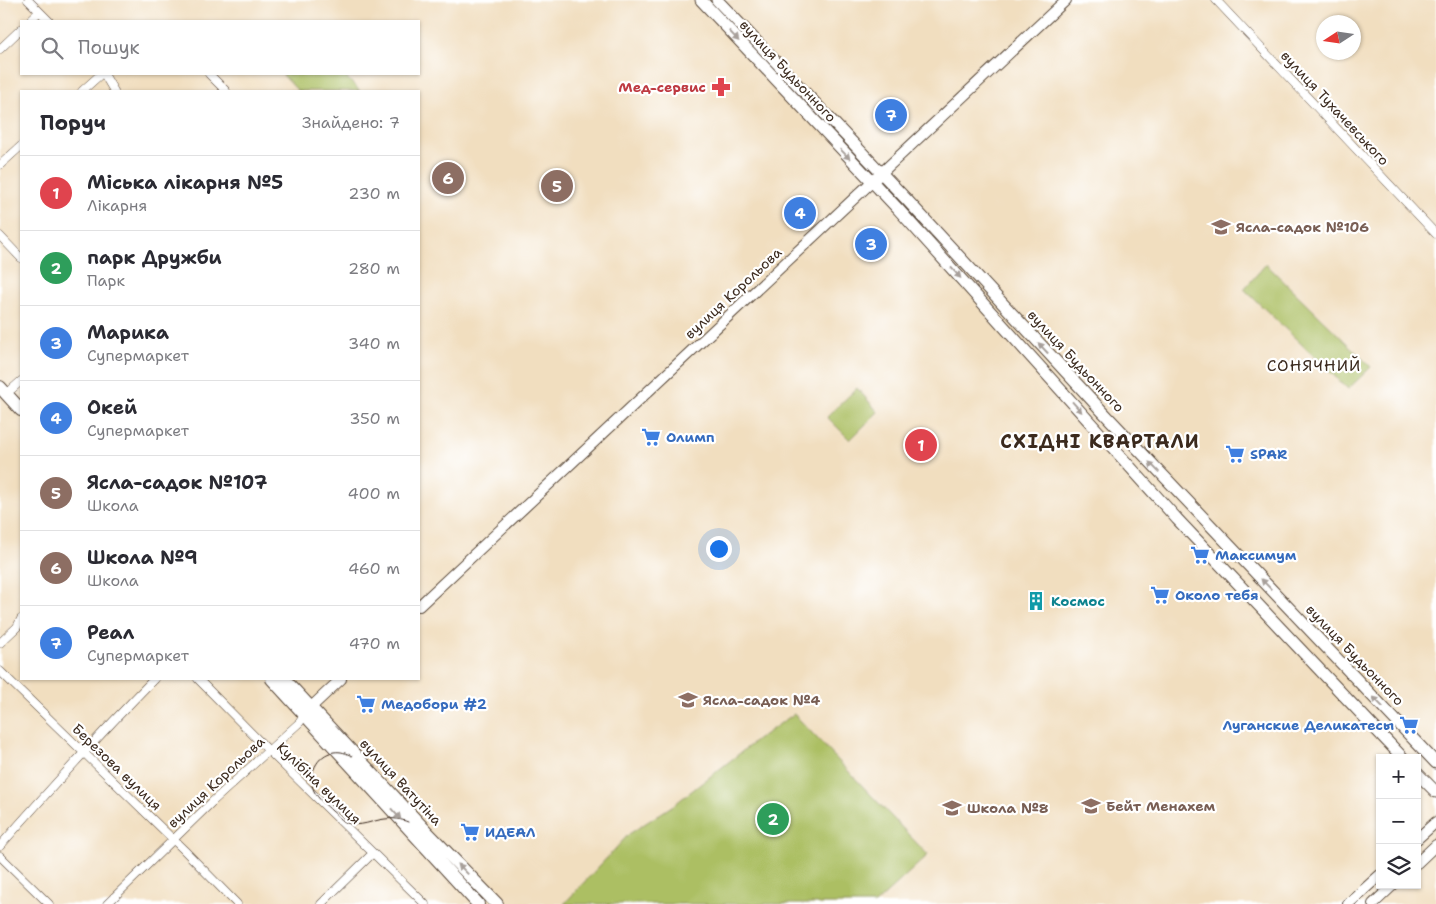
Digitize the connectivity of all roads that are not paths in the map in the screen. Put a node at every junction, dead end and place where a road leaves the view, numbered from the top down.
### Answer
1 (28, 0) edge
2 (701, 0) edge
3 (718, 0) edge
4 (1066, 0) edge
5 (1216, 0) edge
6 (39, 12) junction
7 (30, 20) edge
8 (48, 20) edge
9 (20, 30) edge
10 (0, 49) edge
11 (102, 75) edge
12 (104, 75) edge
13 (210, 75) edge
14 (83, 90) edge
15 (113, 90) edge
16 (225, 90) edge
17 (20, 147) edge
18 (0, 165) edge
19 (882, 173) junction
20 (872, 182) junction
21 (1436, 234) edge
22 (0, 236) edge
23 (20, 257) edge
24 (0, 376) edge
25 (11, 386) edge
26 (20, 398) edge
27 (20, 408) edge
28 (420, 605) edge
29 (20, 621) edge
30 (0, 643) edge
31 (0, 671) edge
32 (153, 680) edge
33 (199, 680) edge
34 (273, 680) edge
35 (285, 680) edge
36 (341, 680) edge
37 (308, 710) junction
38 (268, 751) junction
39 (84, 752) junction
40 (1399, 754) edge
41 (1436, 763) edge
42 (1421, 776) edge
43 (1436, 792) edge
44 (1436, 822) edge
45 (1421, 835) edge
46 (174, 840) junction
47 (1436, 845) edge
48 (0, 846) edge
49 (373, 853) junction
50 (0, 856) edge
51 (1421, 859) edge
52 (1376, 878) edge
53 (1389, 889) edge
54 (49, 904) edge
55 (107, 904) edge
56 (237, 904) edge
57 (321, 904) edge
58 (425, 904) edge
59 (478, 904) edge
60 (496, 904) edge
61 (1348, 904) edge
62 (1373, 904) edge

1 - 6 street
2 -> 20 main road, вулиця Будьонного
3 - 19 main road, вулиця Будьонного
4 - 19 street, вулиця Корольова
5 - 21 street, вулиця Тухачевського
6 - 7 street
6 - 8 street
9 - 10 street
11 - 14 street
12 - 15 street
13 - 16 street
17 - 18 street
19 - 20 street, вулиця Корольова
41 -> 19 main road, вулиця Будьонного
20 - 28 street, вулиця Корольова
20 -> 40 main road, вулиця Будьонного
22 - 23 street
24 - 25 main road
25 - 26 main road
25 - 27 main road
29 - 30 street
31 - 39 street, Березова вулиця
32 - 39 street
33 - 38 street, Кулібіна вулиця
34 - 37 main road, вулиця Ватутіна
35 - 37 main road, вулиця Ватутіна
36 - 37 street, вулиця Корольова
37 - 38 street, вулиця Корольова
37 -> 59 main road, вулиця Ватутіна
60 -> 37 main road, вулиця Ватутіна
38 - 46 street, вулиця Корольова
38 - 49 street, Кулібіна вулиця
39 - 46 street, Березова вулиця
39 - 48 street
42 - 43 main road
44 - 45 street
46 - 55 street, вулиця Корольова
46 - 56 street, Березова вулиця
47 - 51 street
49 - 57 street
49 - 58 street, Кулібіна вулиця
50 - 54 street
52 - 61 street
53 - 62 street

